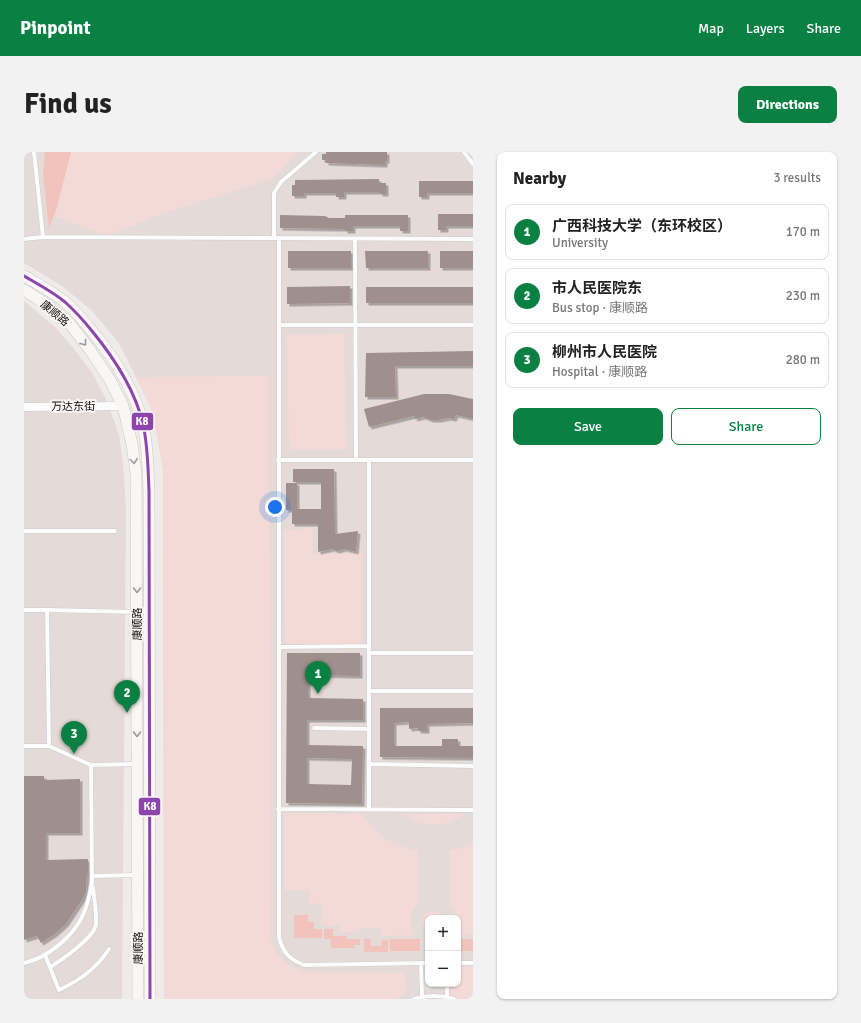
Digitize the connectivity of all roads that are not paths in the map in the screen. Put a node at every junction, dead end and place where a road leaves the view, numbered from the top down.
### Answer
1 (34, 152) edge
2 (316, 152) edge
3 (464, 152) edge
4 (473, 164) edge
5 (43, 237) junction
6 (276, 238) junction
7 (355, 239) junction
8 (473, 239) edge
9 (24, 240) edge
10 (24, 276) edge
11 (24, 290) edge
12 (278, 325) junction
13 (356, 325) junction
14 (473, 325) edge
15 (24, 406) edge
16 (123, 406) junction
17 (278, 460) junction
18 (356, 460) junction
19 (369, 460) junction
20 (473, 460) edge
21 (24, 531) edge
22 (115, 532) dead end
23 (24, 610) edge
24 (47, 610) junction
25 (137, 612) junction
26 (369, 646) junction
27 (279, 647) junction
28 (369, 653) junction
29 (473, 653) edge
30 (369, 691) junction
31 (473, 691) edge
32 (314, 728) dead end
33 (369, 729) junction
34 (24, 746) edge
35 (49, 746) junction
36 (137, 764) junction
37 (369, 764) junction
38 (91, 765) junction
39 (473, 766) edge
40 (278, 809) junction
41 (369, 810) junction
42 (473, 810) edge
43 (138, 875) junction
44 (92, 876) junction
45 (92, 882) junction
46 (109, 949) dead end
47 (45, 955) junction
48 (24, 963) edge
49 (421, 963) junction
50 (425, 963) edge
51 (461, 963) edge
52 (473, 963) edge
53 (50, 967) junction
54 (447, 987) edge
55 (422, 996) junction
56 (447, 997) junction
57 (138, 999) edge
58 (150, 999) edge
59 (414, 999) edge
60 (454, 999) edge

1 - 5 lane
2 - 6 lane
3 - 4 lane
5 - 6 lane
5 - 9 lane
6 - 7 lane
6 - 12 lane
7 - 8 lane
7 - 13 lane
10 - 58 main road, 康顺路
11 -> 16 main road, 康顺路
12 - 13 lane
12 - 17 lane
13 - 14 lane
13 - 18 lane
15 - 16 street, 万达东街
16 -> 25 main road, 康顺路
17 - 18 lane
17 - 27 lane
18 - 19 lane
19 - 20 lane
19 - 26 lane
21 - 22 lane
23 - 24 lane
24 - 25 lane
24 - 35 lane
25 -> 36 main road, 康顺路
26 - 27 lane
26 - 28 lane
27 - 40 lane
28 - 29 lane
28 - 30 lane
30 - 31 lane
30 - 33 lane
32 - 33 lane
33 - 37 lane
34 - 35 lane
35 - 38 lane
36 - 38 lane
36 - 43 main road, 康顺路
37 - 39 lane
37 - 41 lane
38 - 44 lane
40 - 41 lane
40 - 49 lane
41 - 42 lane
43 - 44 lane
43 - 57 main road, 康顺路
44 - 45 lane
45 - 47 lane
45 - 53 lane
46 - 53 lane
47 - 48 lane
47 - 53 lane
49 - 50 lane
49 - 55 lane
51 - 52 lane
54 - 56 lane
55 - 56 lane
55 - 59 lane
56 - 60 lane

